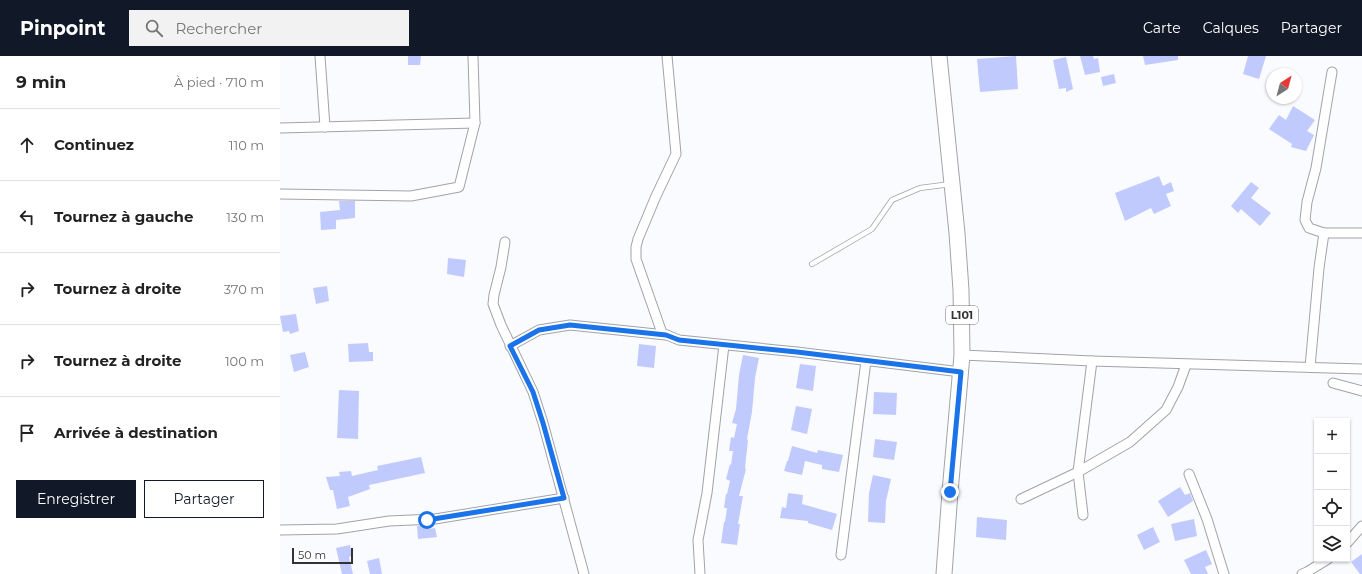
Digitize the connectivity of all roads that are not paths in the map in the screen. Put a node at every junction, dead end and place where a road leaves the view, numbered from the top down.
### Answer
1 (320, 56) edge
2 (474, 56) edge
3 (667, 56) edge
4 (940, 56) edge
5 (1332, 72) dead end
6 (476, 123) junction
7 (325, 127) junction
8 (280, 128) edge
9 (952, 184) junction
10 (280, 194) edge
11 (1324, 233) junction
12 (1362, 233) edge
13 (505, 242) dead end
14 (812, 264) dead end
15 (666, 335) junction
16 (724, 345) junction
17 (510, 346) junction
18 (962, 355) junction
19 (866, 361) junction
20 (1092, 361) junction
21 (1186, 364) junction
22 (1310, 368) junction
23 (1362, 369) edge
24 (961, 372) junction
25 (1333, 382) dead end
26 (1362, 391) edge
27 (1078, 472) junction
28 (1189, 474) dead end
29 (564, 498) junction
30 (1022, 499) dead end
31 (1083, 515) dead end
32 (1362, 526) edge
33 (280, 530) edge
34 (1359, 537) edge
35 (1350, 542) edge
36 (841, 555) dead end
37 (1323, 562) edge
38 (584, 574) edge
39 (700, 574) edge
40 (944, 574) edge
41 (1224, 574) edge
42 (1302, 574) edge

1 - 7 street
2 - 6 street
3 - 15 street
4 - 9 main road, L101
5 - 11 street
6 - 7 street
6 - 10 street
7 - 8 street
9 - 14 lane
9 - 18 main road, L101
11 - 12 street
11 - 22 street
13 - 17 street
15 - 16 street
15 - 17 street
16 - 19 street
16 - 39 street
17 - 29 street
18 - 20 street
18 - 24 main road, L101
19 - 24 street
19 - 36 street
20 - 21 street
20 - 27 street
21 - 22 street
21 - 27 street
22 - 23 street
24 - 40 main road, L101
25 - 26 street
27 - 30 street
27 - 31 street
28 - 41 street
29 - 33 street
29 - 38 street
32 - 34 street
34 - 35 street
37 - 42 street

